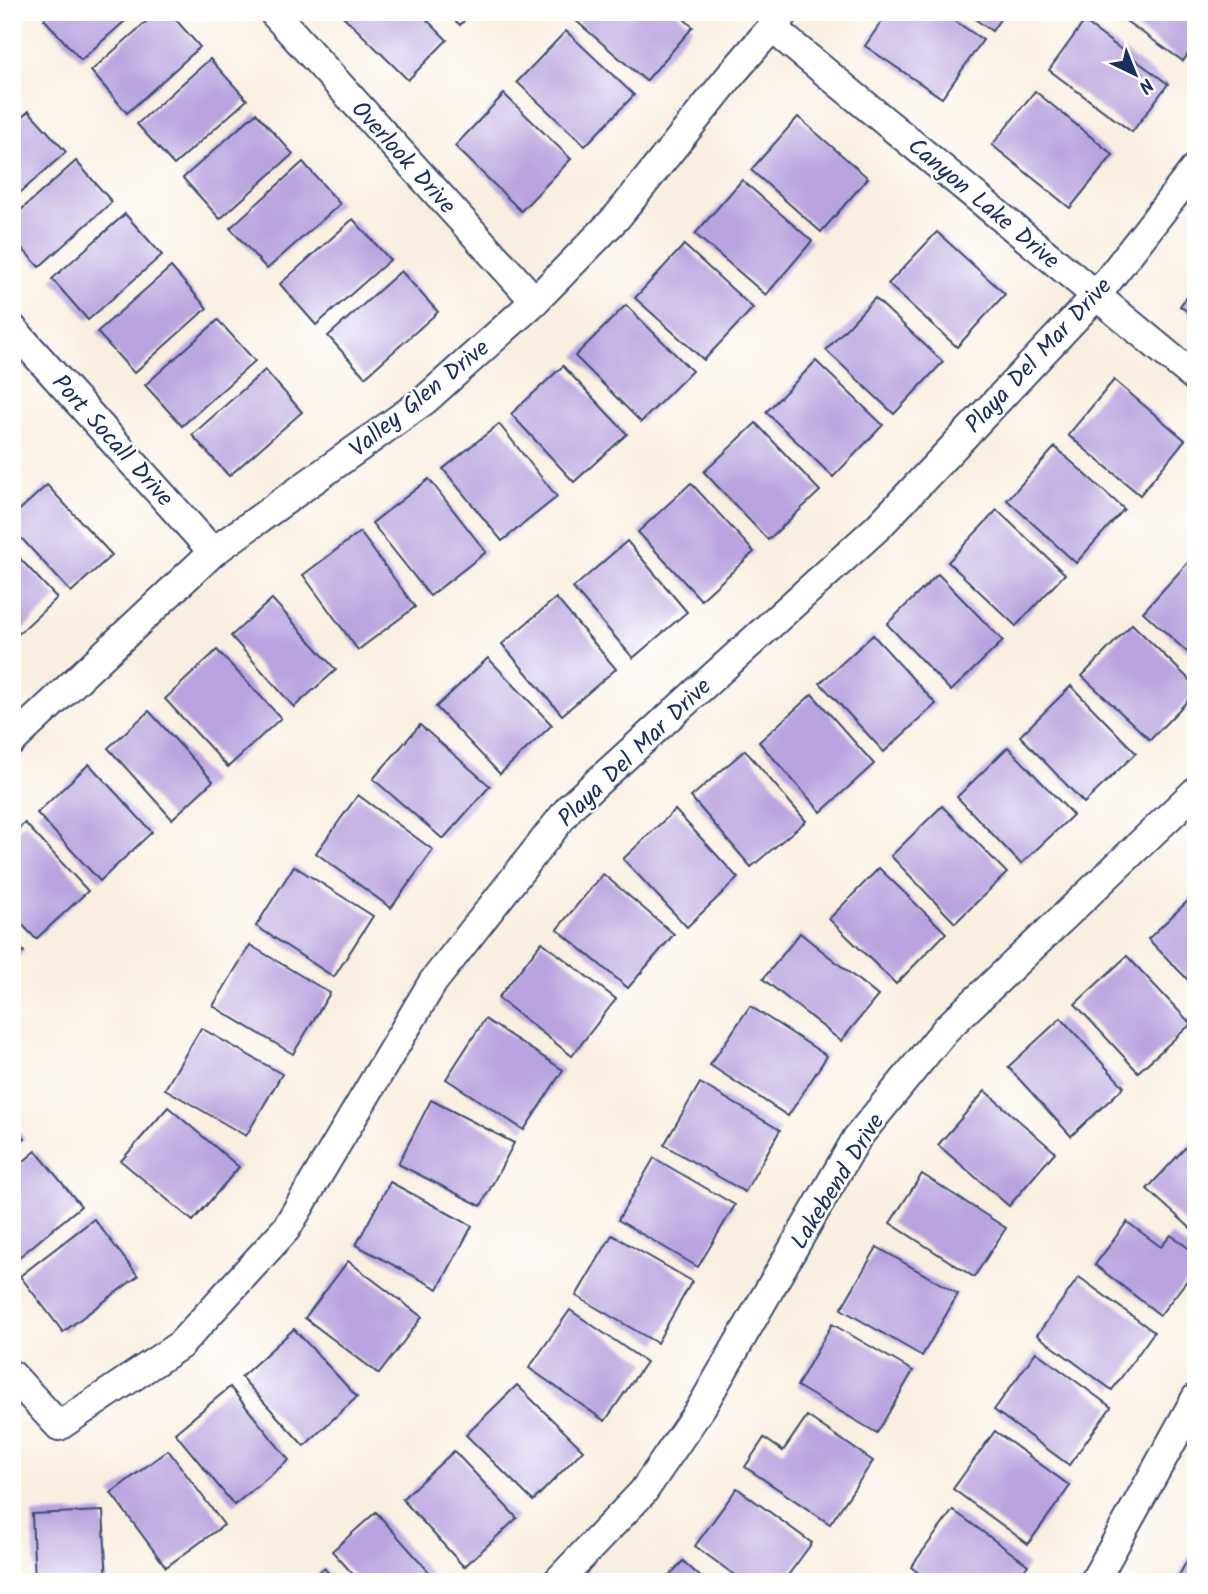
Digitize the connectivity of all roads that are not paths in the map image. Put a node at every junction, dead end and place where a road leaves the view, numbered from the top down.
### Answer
1 (273, 12) edge
2 (778, 20) edge
3 (1196, 167) edge
4 (1096, 296) junction
5 (535, 301) junction
6 (12, 328) edge
7 (1196, 378) edge
8 (213, 552) junction
9 (12, 741) edge
10 (1196, 791) edge
11 (12, 1374) edge
12 (1196, 1398) edge
13 (557, 1582) edge
14 (1094, 1582) edge

1 - 5 street, Overlook Drive
2 - 4 street, Canyon Lake Drive
2 - 5 street, Valley Glen Drive
3 - 4 street, Playa Del Mar Drive
4 - 7 street, Canyon Lake Drive
4 - 11 street, Playa Del Mar Drive
5 - 8 street, Valley Glen Drive
6 - 8 street, Port Socall Drive
8 - 9 street, Valley Glen Drive
10 - 13 street, Lakebend Drive
12 - 14 street

